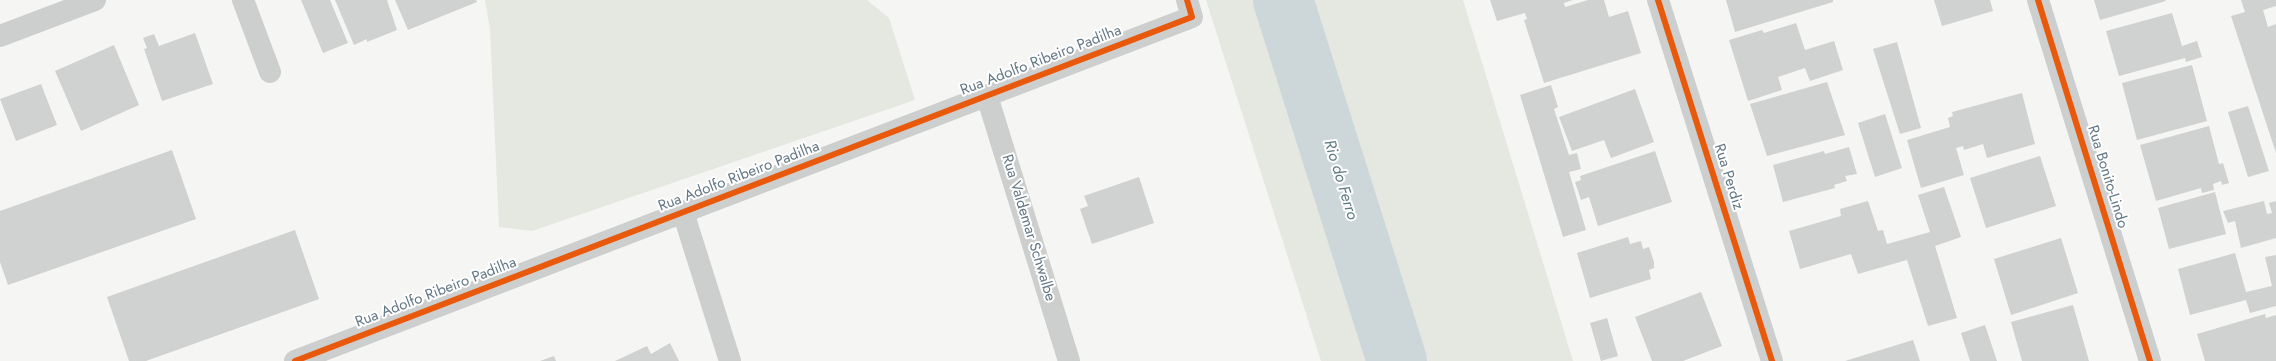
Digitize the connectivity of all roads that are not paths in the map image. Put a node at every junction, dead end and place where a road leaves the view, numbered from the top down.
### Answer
1 (95, 0) edge
2 (243, 0) edge
3 (1658, 0) edge
4 (2038, 0) edge
5 (1189, 8) edge
6 (0, 36) edge
7 (270, 72) dead end
8 (987, 96) junction
9 (683, 212) junction
10 (295, 361) edge
11 (730, 361) edge
12 (1069, 361) edge
13 (1772, 361) edge
14 (2150, 361) edge

1 - 6 street
2 - 7 street
3 - 13 street, Rua Perdiz
4 - 14 street, Rua Bonito-Lindo
5 - 8 street, Rua Adolfo Ribeiro Padilha
8 - 9 street, Rua Adolfo Ribeiro Padilha
8 - 12 street, Rua Valdemar Schwalbe
9 - 10 street, Rua Adolfo Ribeiro Padilha
9 - 11 street

